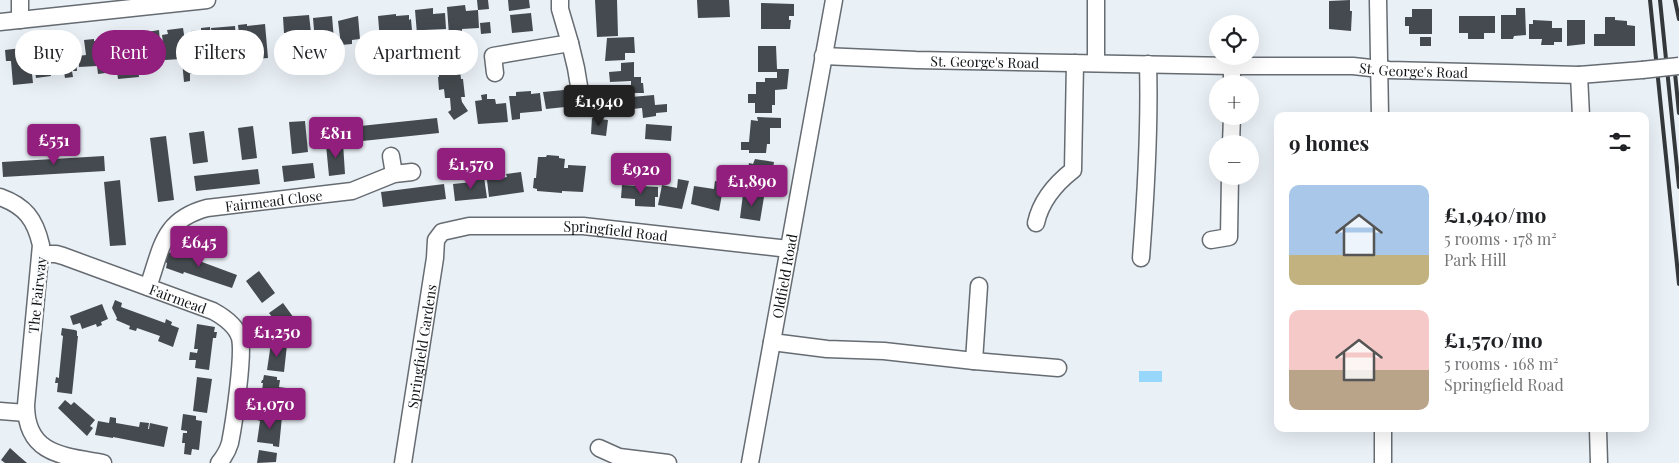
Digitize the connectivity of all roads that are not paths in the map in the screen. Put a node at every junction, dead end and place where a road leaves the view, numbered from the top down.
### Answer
1 (20, 0) edge
2 (207, 0) edge
3 (560, 0) edge
4 (834, 0) edge
5 (1096, 0) edge
6 (1378, 0) edge
7 (20, 20) junction
8 (0, 22) edge
9 (570, 43) junction
10 (824, 56) junction
11 (1075, 63) junction
12 (1096, 63) junction
13 (1148, 64) junction
14 (1232, 66) junction
15 (1679, 66) edge
16 (1379, 68) junction
17 (495, 73) dead end
18 (1232, 75) edge
19 (1580, 75) junction
20 (579, 86) dead end
21 (1380, 112) edge
22 (1581, 112) edge
23 (391, 156) dead end
24 (412, 172) dead end
25 (394, 174) junction
26 (1230, 185) edge
27 (0, 197) edge
28 (1036, 223) dead end
29 (442, 232) joint
30 (1211, 240) dead end
31 (789, 249) junction
32 (41, 254) junction
33 (1141, 258) dead end
34 (148, 286) junction
35 (979, 286) dead end
36 (772, 342) junction
37 (974, 361) junction
38 (1058, 368) dead end
39 (0, 411) edge
40 (26, 413) junction
41 (1383, 432) edge
42 (1598, 432) edge
43 (599, 448) dead end
44 (103, 463) edge
45 (219, 463) edge
46 (403, 463) edge
47 (668, 463) edge
48 (750, 463) edge
49 (1383, 463) edge
50 (1599, 463) edge

1 - 7 street
2 - 7 street
3 - 9 street
4 - 10 street, Oldfield Road
5 - 12 street
6 - 16 street
7 - 8 street
9 - 17 street
9 - 20 street
10 - 11 street, St. George's Road
10 - 31 street, Oldfield Road
11 - 12 street, St. George's Road
11 - 28 street
12 - 13 street, St. George's Road
13 - 14 street, St. George's Road
13 - 33 street
14 - 16 street, St. George's Road
14 - 18 street
15 - 19 street, St. George's Road, bridge
16 - 19 street, St. George's Road
16 - 21 street
19 - 22 street
23 - 25 street
24 - 25 street, Fairmead Close
25 - 34 street, Fairmead Close
26 - 30 street
27 - 32 street, The Fairway
29 - 31 street, Springfield Road
29 - 46 street, Springfield Gardens
31 - 36 street, Oldfield Road
32 - 34 street, Fairmead
32 - 40 street, The Fairway
34 - 45 street, Fairmead
35 - 37 street
36 - 37 street
36 - 48 street, Oldfield Road
37 - 38 street
39 - 40 street
40 - 44 street
41 - 49 street
42 - 50 street
43 - 47 street

